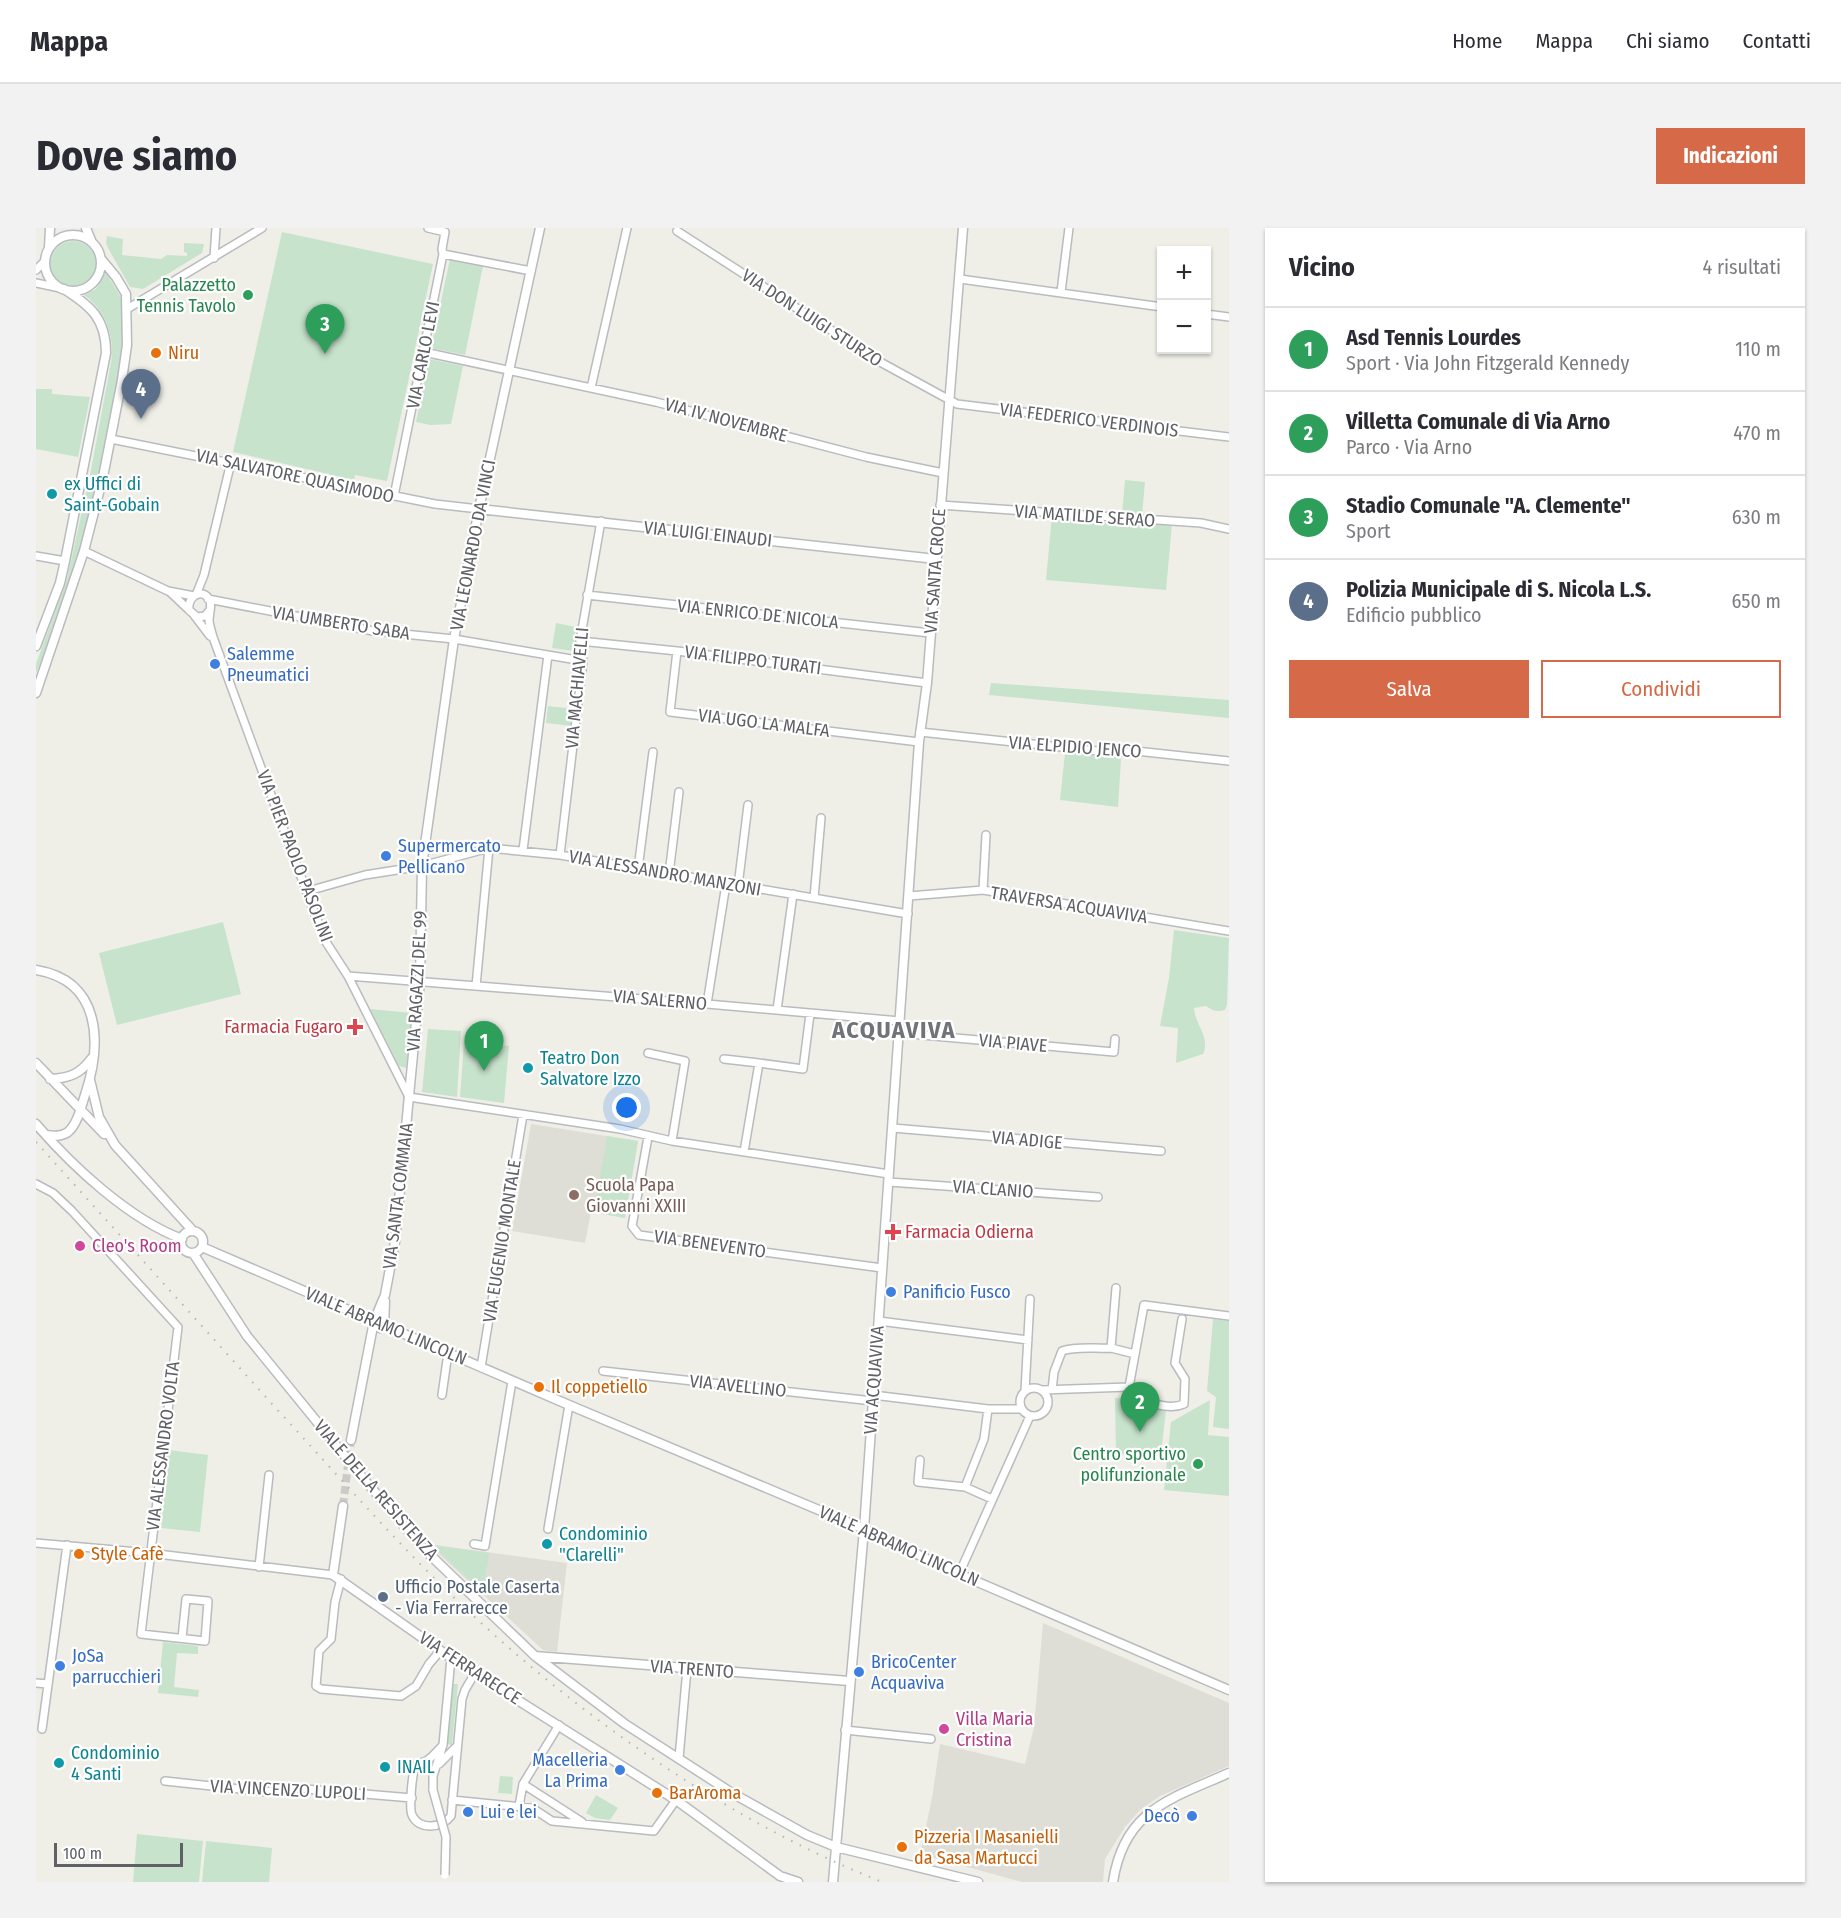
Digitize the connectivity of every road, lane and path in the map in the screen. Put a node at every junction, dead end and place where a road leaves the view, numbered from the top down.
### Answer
1 (50, 228) edge
2 (86, 228) edge
3 (216, 228) edge
4 (262, 228) edge
5 (428, 228) edge
6 (540, 228) edge
7 (627, 228) edge
8 (963, 228) edge
9 (1070, 228) edge
10 (445, 230) edge
11 (677, 231) dead end
12 (91, 240) junction
13 (49, 248) junction
14 (443, 254) junction
15 (214, 258) junction
16 (102, 260) junction
17 (45, 261) junction
18 (36, 270) edge
19 (531, 271) junction
20 (960, 279) junction
21 (36, 283) edge
22 (62, 289) junction
23 (1061, 292) junction
24 (1157, 306) edge
25 (127, 309) junction
26 (1211, 315) edge
27 (1229, 317) edge
28 (424, 352) junction
29 (509, 369) junction
30 (591, 388) junction
31 (950, 400) junction
32 (1229, 437) edge
33 (111, 439) junction
34 (231, 462) junction
35 (943, 473) junction
36 (394, 496) junction
37 (940, 505) junction
38 (479, 509) junction
39 (601, 521) junction
40 (1229, 529) edge
41 (84, 551) junction
42 (36, 556) edge
43 (936, 559) junction
44 (65, 561) junction
45 (204, 575) junction
46 (168, 591) junction
47 (195, 595) junction
48 (587, 595) junction
49 (208, 598) junction
50 (228, 603) junction
51 (210, 609) junction
52 (191, 613) junction
53 (930, 633) junction
54 (454, 639) junction
55 (214, 640) junction
56 (580, 641) junction
57 (36, 646) edge
58 (677, 651) junction
59 (548, 655) junction
60 (583, 661) junction
61 (927, 683) junction
62 (36, 693) edge
63 (920, 737) junction
64 (654, 752) dead end
65 (1229, 760) edge
66 (679, 792) dead end
67 (748, 805) dead end
68 (821, 818) dead end
69 (987, 835) dead end
70 (489, 848) junction
71 (523, 850) junction
72 (560, 855) junction
73 (422, 866) junction
74 (638, 869) junction
75 (669, 874) junction
76 (726, 884) junction
77 (738, 886) junction
78 (983, 890) junction
79 (308, 891) junction
80 (794, 894) junction
81 (909, 896) junction
82 (814, 898) junction
83 (908, 914) junction
84 (1229, 931) edge
85 (36, 970) edge
86 (348, 976) junction
87 (420, 981) junction
88 (476, 986) junction
89 (707, 1004) junction
90 (777, 1010) junction
91 (810, 1014) junction
92 (900, 1021) junction
93 (899, 1033) junction
94 (1115, 1039) dead end
95 (648, 1053) dead end
96 (93, 1058) junction
97 (724, 1059) dead end
98 (36, 1063) edge
99 (759, 1063) junction
100 (50, 1079) junction
101 (90, 1080) junction
102 (409, 1097) junction
103 (80, 1110) junction
104 (523, 1115) junction
105 (36, 1124) edge
106 (893, 1128) junction
107 (45, 1135) junction
108 (648, 1137) junction
109 (672, 1142) junction
110 (115, 1145) junction
111 (1161, 1151) dead end
112 (744, 1152) junction
113 (889, 1178) junction
114 (36, 1184) edge
115 (1098, 1197) dead end
116 (193, 1231) junction
117 (182, 1239) junction
118 (202, 1247) junction
119 (193, 1253) junction
120 (882, 1268) junction
121 (1116, 1288) dead end
122 (385, 1295) junction
123 (1030, 1299) dead end
124 (1229, 1316) edge
125 (1182, 1319) dead end
126 (374, 1321) junction
127 (879, 1322) junction
128 (384, 1325) junction
129 (372, 1334) junction
130 (1028, 1340) junction
131 (1111, 1348) junction
132 (448, 1353) junction
133 (1135, 1354) junction
134 (481, 1367) junction
135 (603, 1371) dead end
136 (512, 1381) junction
137 (1129, 1387) junction
138 (1041, 1390) junction
139 (1052, 1390) junction
140 (1025, 1391) junction
141 (442, 1395) dead end
142 (873, 1398) junction
143 (569, 1405) junction
144 (988, 1409) junction
145 (1021, 1409) junction
146 (1030, 1416) junction
147 (351, 1440) tunnel mouth
148 (920, 1460) dead end
149 (269, 1475) dead end
150 (965, 1487) junction
151 (992, 1499) junction
152 (343, 1506) tunnel mouth
153 (864, 1528) junction
154 (548, 1529) dead end
155 (36, 1543) edge
156 (474, 1544) dead end
157 (67, 1545) junction
158 (149, 1554) junction
159 (259, 1567) junction
160 (959, 1574) junction
161 (337, 1577) junction
162 (182, 1638) junction
163 (440, 1651) junction
164 (535, 1656) junction
165 (451, 1658) junction
166 (687, 1670) junction
167 (475, 1673) junction
168 (849, 1681) junction
169 (36, 1683) edge
170 (48, 1684) junction
171 (1229, 1690) edge
172 (559, 1725) junction
173 (42, 1729) dead end
174 (845, 1730) junction
175 (931, 1738) dead end
176 (443, 1745) junction
177 (456, 1747) junction
178 (679, 1758) junction
179 (428, 1761) junction
180 (437, 1766) junction
181 (1229, 1773) edge
182 (433, 1776) junction
183 (165, 1780) dead end
184 (523, 1784) junction
185 (411, 1798) junction
186 (452, 1800) junction
187 (676, 1800) junction
188 (519, 1806) junction
189 (584, 1824) junction
190 (836, 1846) junction
191 (445, 1878) edge
192 (798, 1882) edge
193 (832, 1882) edge
194 (978, 1882) edge
195 (1113, 1882) edge

1 - 13 street
2 - 12 street
3 - 15 street
4 - 15 street
5 - 10 street, VIA CARLO LEVI
6 - 19 street, VIA LEONARDO DA VINCI
7 - 30 street
8 - 20 street, VIA SANTA CROCE
9 - 23 street
10 - 14 street, VIA CARLO LEVI
11 - 31 street, VIA DON LUIGI STURZO
12 - 13 street
12 - 16 street
13 - 17 street
14 - 19 street
14 - 28 street, VIA CARLO LEVI
15 - 25 street
16 - 22 street
16 - 25 street
17 - 18 street
17 - 22 street
19 - 29 street, VIA LEONARDO DA VINCI
20 - 23 street
20 - 31 street, VIA SANTA CROCE
21 - 22 street
22 - 44 street
23 - 24 street
25 - 33 street
26 - 27 street
28 - 29 street, VIA IV NOVEMBRE
28 - 36 street, VIA CARLO LEVI
29 - 30 street, VIA IV NOVEMBRE
29 - 38 street, VIA LEONARDO DA VINCI
30 - 35 street, VIA IV NOVEMBRE
31 - 32 street, VIA FEDERICO VERDINOIS
31 - 35 street, VIA SANTA CROCE
33 - 34 street, VIA SALVATORE QUASIMODO
33 - 41 street
34 - 36 street, VIA SALVATORE QUASIMODO
34 - 45 street
35 - 37 street, VIA SANTA CROCE
36 - 38 street, VIA SALVATORE QUASIMODO
37 - 40 street, VIA MATILDE SERAO
37 - 43 street, VIA SANTA CROCE
38 - 39 street, VIA LUIGI EINAUDI
38 - 54 street, VIA LEONARDO DA VINCI
39 - 43 street, VIA LUIGI EINAUDI
39 - 48 street, VIA MACHIAVELLI
41 - 46 street, VIA PIER PAOLO PASOLINI
41 - 62 street
42 - 44 street
43 - 53 street, VIA SANTA CROCE
44 - 57 street
45 - 47 street
45 - 49 street
46 - 47 street, VIA PIER PAOLO PASOLINI
46 - 52 street, VIA PIER PAOLO PASOLINI
47 - 49 street
47 - 52 street
48 - 53 street, VIA ENRICO DE NICOLA
48 - 56 street, VIA MACHIAVELLI
49 - 50 street, VIA UMBERTO SABA
49 - 51 street
50 - 51 street, VIA UMBERTO SABA
50 - 54 street, VIA UMBERTO SABA
51 - 52 street
51 - 55 street, VIA PIER PAOLO PASOLINI
52 - 55 street, VIA PIER PAOLO PASOLINI
53 - 61 street, VIA SANTA CROCE
54 - 59 street, VIA UMBERTO SABA
54 - 73 street, VIA LEONARDO DA VINCI
55 - 79 street, VIA PIER PAOLO PASOLINI
56 - 58 street, VIA FILIPPO TURATI
56 - 60 street, VIA MACHIAVELLI
58 - 61 street, VIA FILIPPO TURATI
58 - 63 street, VIA UGO LA MALFA
59 - 60 street, VIA UMBERTO SABA
59 - 71 street
60 - 72 street, VIA MACHIAVELLI
61 - 63 street, VIA SANTA CROCE
63 - 65 street, VIA ELPIDIO JENCO
63 - 81 street, VIA SANTA CROCE
64 - 74 street
66 - 75 street
67 - 77 street
68 - 82 street
69 - 78 street
70 - 71 street, VIA ALESSANDRO MANZONI
70 - 73 street, VIA ALESSANDRO MANZONI
70 - 88 street
71 - 72 street, VIA ALESSANDRO MANZONI
72 - 74 street, VIA ALESSANDRO MANZONI
73 - 79 street, VIA ALESSANDRO MANZONI
73 - 87 street, VIA RAGAZZI DEL 99
74 - 75 street, VIA ALESSANDRO MANZONI
75 - 76 street, VIA ALESSANDRO MANZONI
76 - 77 street, VIA ALESSANDRO MANZONI
76 - 89 street
77 - 80 street, VIA ALESSANDRO MANZONI
78 - 81 street, TRAVERSA ACQUAVIVA
78 - 84 street, TRAVERSA ACQUAVIVA
79 - 86 street, VIA PIER PAOLO PASOLINI
80 - 82 street, VIA ALESSANDRO MANZONI
80 - 90 street
81 - 83 street, VIA SANTA CROCE
82 - 83 street, VIA ALESSANDRO MANZONI
83 - 92 street, VIA ACQUAVIVA
85 - 96 street
86 - 87 street, VIA SALERNO
86 - 102 street, VIA PIER PAOLO PASOLINI
87 - 88 street, VIA SALERNO
87 - 102 street, VIA RAGAZZI DEL 99
88 - 89 street, VIA SALERNO
89 - 90 street, VIA SALERNO
90 - 91 street, VIA SALERNO
91 - 92 street, VIA SALERNO
91 - 99 street
92 - 93 street, VIA ACQUAVIVA
93 - 94 street, VIA PIAVE
93 - 106 street, VIA ACQUAVIVA
95 - 109 street
96 - 100 street
96 - 101 street
97 - 99 street
98 - 100 street
99 - 112 street
100 - 103 street
101 - 103 street
101 - 110 street
102 - 104 street, VIA CLANIO
102 - 122 street, VIA SANTA COMMAIA
103 - 107 street
103 - 110 street
104 - 108 street, VIA CLANIO
104 - 134 street, VIA EUGENIO MONTALE
105 - 107 street
106 - 111 street, VIA ADIGE
106 - 113 street, VIA ACQUAVIVA
107 - 117 street
108 - 109 street, VIA CLANIO
108 - 120 street, VIA BENEVENTO
109 - 112 street, VIA CLANIO
110 - 116 street
112 - 113 street, VIA CLANIO
113 - 115 street, VIA CLANIO
113 - 120 street, VIA ACQUAVIVA
114 - 158 street, VIA ALESSANDRO VOLTA
116 - 117 street
116 - 118 street
117 - 119 street
118 - 119 street
118 - 126 street, VIALE ABRAMO LINCOLN
119 - 164 street, VIALE DELLA RESISTENZA
120 - 127 street, VIA ACQUAVIVA
121 - 131 street
122 - 126 street, VIA SANTA COMMAIA
122 - 128 street, VIA SANTA COMMAIA
123 - 130 street
124 - 133 street
125 - 137 street
126 - 128 street, VIALE ABRAMO LINCOLN
126 - 129 street, VIA SANTA COMMAIA
127 - 130 street
127 - 142 street, VIA ACQUAVIVA
128 - 129 street
128 - 132 street, VIALE ABRAMO LINCOLN
129 - 147 street, VIA SANTA COMMAIA
130 - 140 street
131 - 133 street
131 - 139 street
132 - 134 street, VIALE ABRAMO LINCOLN
132 - 141 street
133 - 137 street
134 - 136 street, VIALE ABRAMO LINCOLN
135 - 142 street, VIA AVELLINO
136 - 143 street, VIALE ABRAMO LINCOLN
136 - 156 street
137 - 139 street
138 - 139 street
138 - 140 street
138 - 146 street
140 - 145 street
142 - 144 street, VIA AVELLINO
142 - 153 street, VIA ACQUAVIVA
143 - 153 street, VIALE ABRAMO LINCOLN
143 - 154 street
144 - 145 street, VIA AVELLINO
144 - 150 street
145 - 146 street
146 - 151 street
148 - 150 street
149 - 159 street
150 - 151 street
151 - 160 street
152 - 161 street
153 - 160 street, VIALE ABRAMO LINCOLN
153 - 168 street, VIA ACQUAVIVA
155 - 157 street, VIA FERRARECCE
157 - 158 street, VIA FERRARECCE
157 - 170 street
158 - 159 street, VIA FERRARECCE
158 - 162 street, VIA ALESSANDRO VOLTA
159 - 161 street, VIA FERRARECCE
160 - 171 street, VIALE ABRAMO LINCOLN
161 - 163 street, VIA FERRARECCE
161 - 163 street
162 - 162 street
163 - 165 street, VIA FERRARECCE
164 - 166 street, VIA TRENTO
164 - 178 street, VIALE DELLA RESISTENZA
165 - 167 street, VIA FERRARECCE
165 - 176 street
166 - 168 street, VIA TRENTO
166 - 178 street
167 - 172 street, VIA FERRARECCE
167 - 177 street
168 - 174 street, VIA ACQUAVIVA
169 - 170 street
170 - 173 street
172 - 184 street
172 - 187 street, VIA FERRARECCE
174 - 175 street
174 - 190 street, VIA ACQUAVIVA
176 - 177 street
176 - 179 street
176 - 180 street
177 - 180 street
177 - 186 street
178 - 190 street, VIALE DELLA RESISTENZA
179 - 182 street
179 - 185 street
180 - 182 street
181 - 195 street
182 - 191 street, bridge
183 - 185 street, VIA VINCENZO LUPOLI
184 - 188 street
184 - 189 street
185 - 186 street
186 - 188 street
187 - 189 street
187 - 192 street, VIA FERRARECCE
188 - 189 street
190 - 193 street, VIA ACQUAVIVA
190 - 194 street, VIALE DELLA RESISTENZA

